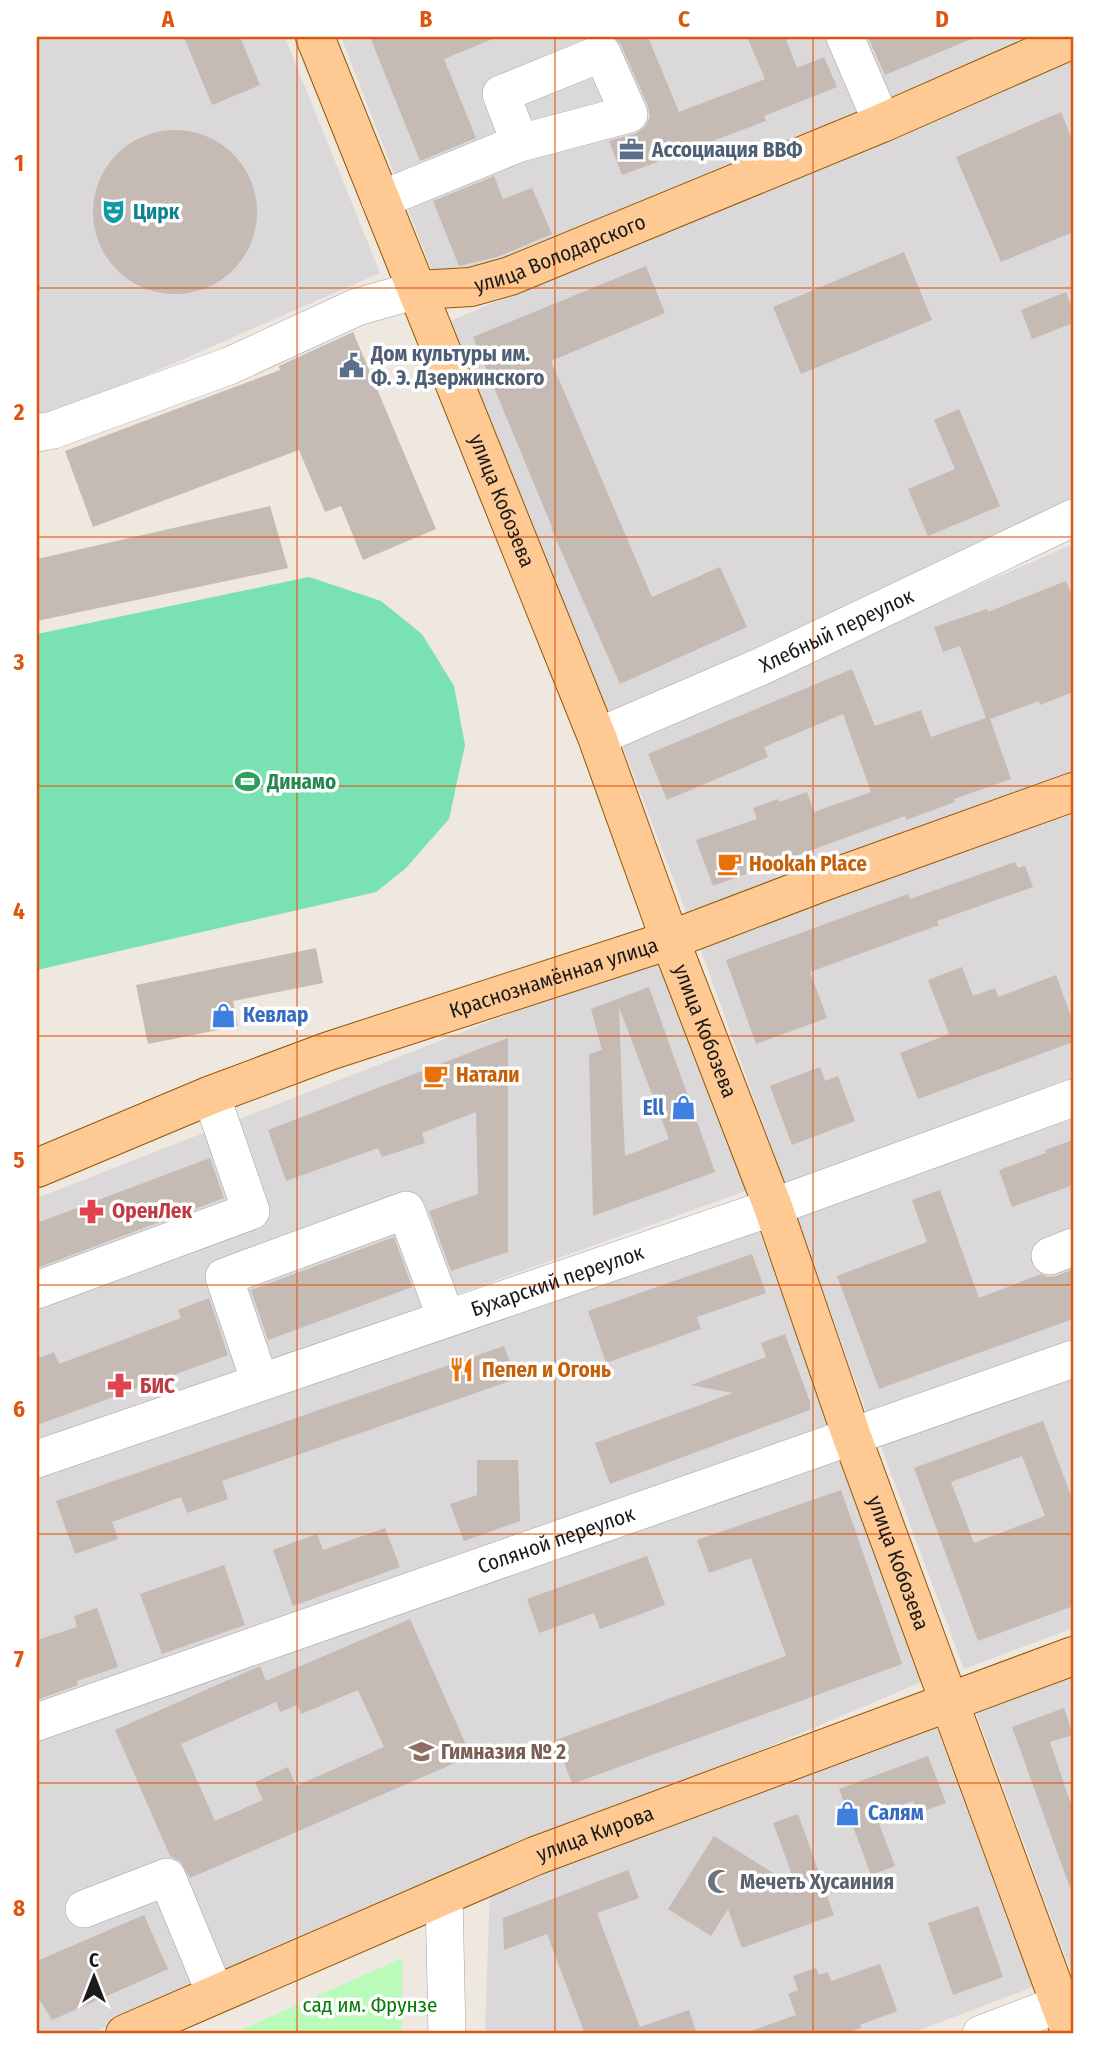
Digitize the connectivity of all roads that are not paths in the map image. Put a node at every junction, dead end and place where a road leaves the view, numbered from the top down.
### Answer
1 (315, 37) edge
2 (845, 37) edge
3 (1073, 39) edge
4 (882, 123) junction
5 (520, 143) dead end
6 (380, 200) junction
7 (417, 290) junction
8 (37, 433) edge
9 (1073, 518) edge
10 (597, 737) junction
11 (1073, 792) edge
12 (670, 940) junction
13 (211, 1095) junction
14 (1073, 1098) edge
15 (37, 1168) edge
16 (773, 1207) junction
17 (37, 1290) edge
18 (446, 1318) junction
19 (1073, 1359) edge
20 (260, 1382) junction
21 (852, 1437) junction
22 (37, 1459) edge
23 (1073, 1656) edge
24 (949, 1703) junction
25 (37, 1722) edge
26 (444, 1896) junction
27 (84, 1909) dead end
28 (215, 1993) junction
29 (1066, 2019) edge
30 (125, 2034) edge
31 (447, 2034) edge
32 (981, 2034) edge

1 - 6 main road, улица Кобозева
2 - 4 street
3 - 4 main road, улица Володарского
4 - 7 main road, улица Володарского
5 - 6 street
6 - 7 main road, улица Кобозева
7 - 8 street, улица Володарского
7 - 10 main road, улица Кобозева
9 - 10 street, Хлебный переулок
10 - 12 main road, улица Кобозева
11 - 12 main road, Краснознамённая улица
12 - 13 main road, Краснознамённая улица
12 - 16 main road, улица Кобозева
13 - 15 main road, Краснознамённая улица
13 - 17 street
14 - 16 street, Бухарский переулок
16 - 18 street, Бухарский переулок
16 - 21 main road, улица Кобозева
18 - 20 street, Бухарский переулок
18 - 20 street
19 - 21 street, Соляной переулок
20 - 22 street, Бухарский переулок
21 - 24 main road, улица Кобозева
21 - 25 street, Соляной переулок
23 - 24 main road, улица Кирова
24 - 26 main road, улица Кирова
24 - 29 main road, улица Кобозева
26 - 28 main road, улица Кирова
26 - 31 street
27 - 28 street
28 - 30 main road, улица Кирова
29 - 32 street

